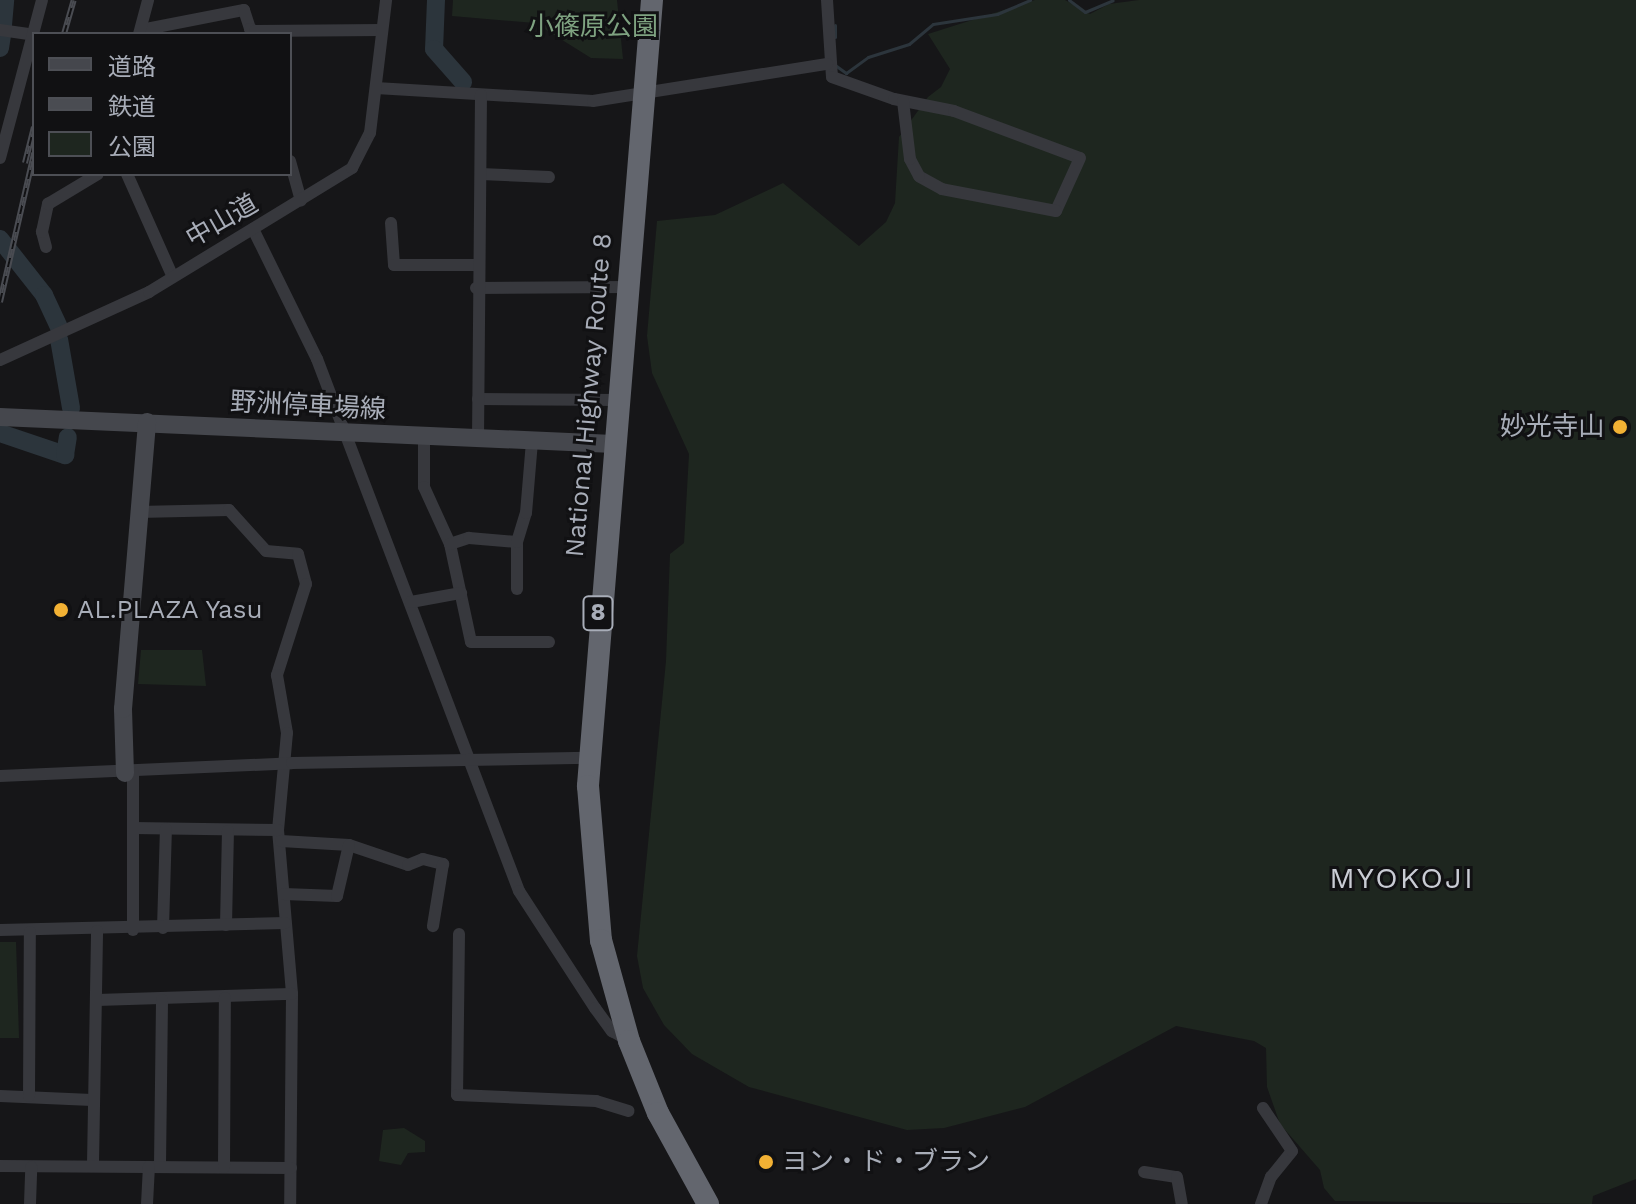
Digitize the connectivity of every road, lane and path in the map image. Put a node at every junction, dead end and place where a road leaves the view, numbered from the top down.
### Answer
1 (42, 0) edge
2 (148, 0) edge
3 (218, 0) edge
4 (386, 0) edge
5 (652, 0) edge
6 (827, 0) edge
7 (214, 15) junction
8 (0, 30) edge
9 (382, 30) junction
10 (34, 32) edge
11 (140, 32) edge
12 (256, 32) edge
13 (32, 35) edge
14 (32, 39) edge
15 (827, 64) junction
16 (376, 88) junction
17 (645, 91) junction
18 (481, 95) junction
19 (903, 101) junction
20 (0, 158) edge
21 (292, 168) edge
22 (481, 174) junction
23 (95, 176) edge
24 (128, 176) edge
25 (549, 177) dead end
26 (301, 201) junction
27 (391, 223) dead end
28 (253, 229) junction
29 (46, 247) dead end
30 (477, 265) junction
31 (172, 275) junction
32 (627, 287) junction
33 (476, 288) junction
34 (0, 360) edge
35 (478, 399) junction
36 (618, 400) junction
37 (0, 417) edge
38 (147, 422) junction
39 (346, 435) junction
40 (424, 438) junction
41 (478, 439) junction
42 (532, 441) junction
43 (613, 444) junction
44 (138, 512) junction
45 (517, 542) junction
46 (450, 544) junction
47 (517, 589) dead end
48 (461, 593) junction
49 (411, 602) junction
50 (549, 642) dead end
51 (588, 758) junction
52 (466, 760) junction
53 (283, 764) junction
54 (129, 773) junction
55 (0, 776) edge
56 (133, 828) junction
57 (166, 829) junction
58 (228, 831) junction
59 (280, 835) junction
60 (349, 845) junction
61 (284, 894) junction
62 (285, 923) junction
63 (226, 925) junction
64 (433, 926) dead end
65 (163, 928) junction
66 (0, 930) edge
67 (133, 930) junction
68 (97, 931) junction
69 (30, 932) junction
70 (459, 934) dead end
71 (292, 994) junction
72 (225, 998) junction
73 (97, 1000) junction
74 (162, 1000) junction
75 (629, 1041) junction
76 (0, 1096) edge
77 (29, 1096) junction
78 (92, 1100) junction
79 (1263, 1108) dead end
80 (628, 1111) dead end
81 (93, 1164) junction
82 (0, 1166) edge
83 (154, 1166) junction
84 (31, 1167) junction
85 (224, 1167) junction
86 (291, 1168) junction
87 (1144, 1172) dead end
88 (30, 1204) edge
89 (147, 1204) edge
90 (290, 1204) edge
91 (708, 1204) edge
92 (1182, 1204) edge
93 (1261, 1204) edge

1 - 10 street
2 - 11 street
3 - 7 street
4 - 9 street, 中山道
5 - 17 highway, National Highway Route 8 / 8
6 - 15 street
7 - 11 street
7 - 12 street
8 - 13 street
9 - 12 street
9 - 16 street, 中山道
14 - 20 street
15 - 17 street
15 - 19 street
16 - 18 street
16 - 26 street, 中山道
17 - 18 street
17 - 32 highway, National Highway Route 8 / 8
18 - 22 street
19 - 19 street
21 - 26 street
22 - 25 street
22 - 30 street
23 - 29 street
24 - 31 street
26 - 28 street, 中山道
27 - 30 street
28 - 31 street, 中山道
28 - 39 street
30 - 33 street
31 - 34 street, 中山道
32 - 33 street
32 - 36 highway, National Highway Route 8 / 8
33 - 35 street
35 - 36 street
35 - 41 street
36 - 43 highway, National Highway Route 8 / 8
37 - 38 main road, 野洲停車場線
38 - 39 main road, 野洲停車場線
38 - 44 main road
39 - 40 main road, 野洲停車場線
39 - 49 street
40 - 41 main road, 野洲停車場線
40 - 46 street
41 - 42 main road, 野洲停車場線
42 - 43 main road, 野洲停車場線
42 - 45 street
43 - 51 highway, National Highway Route 8 / 8
44 - 53 street
44 - 54 main road
45 - 46 street
45 - 47 street
46 - 48 street
48 - 49 street
48 - 50 street
49 - 52 street
51 - 52 street
51 - 75 highway, National Highway Route 8 / 8
52 - 53 street
52 - 75 street
53 - 54 street
53 - 59 street
54 - 55 street
54 - 56 street
56 - 57 street
56 - 67 street
57 - 58 street
57 - 65 street
58 - 59 street
58 - 63 street
59 - 60 street
59 - 61 street
60 - 61 street
60 - 64 street
61 - 62 street
62 - 63 street
62 - 71 street
63 - 65 street
65 - 67 street
66 - 69 street
67 - 68 street
68 - 69 street
68 - 73 street
69 - 77 street
70 - 80 street
71 - 72 street
71 - 86 street
72 - 74 street
72 - 85 street
73 - 74 street
73 - 78 street
74 - 83 street
75 - 91 highway, National Highway Route 8 / 8
76 - 77 street
77 - 78 street
78 - 81 street
79 - 93 street
81 - 83 street
81 - 84 street
82 - 84 street
83 - 85 street
83 - 89 street
84 - 88 street
85 - 86 street
86 - 90 street
87 - 92 street

